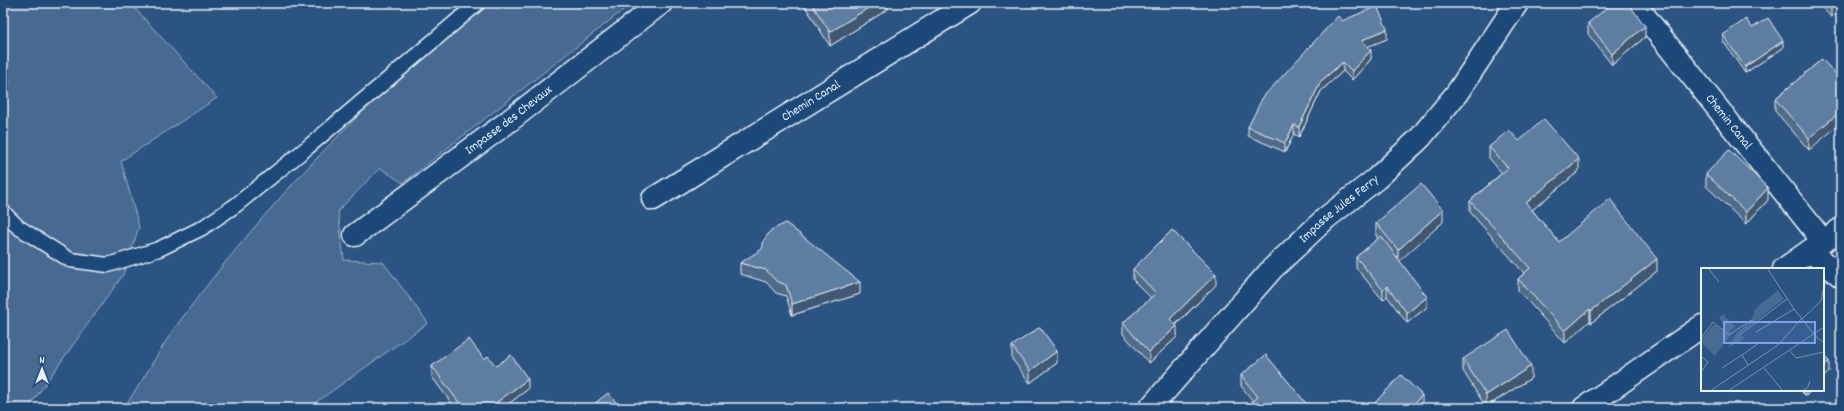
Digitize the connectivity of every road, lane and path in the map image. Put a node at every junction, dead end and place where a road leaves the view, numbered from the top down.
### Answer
1 (478, 3) edge
2 (970, 3) edge
3 (1517, 3) edge
4 (1634, 3) edge
5 (651, 6) edge
6 (653, 199) dead end
7 (3, 212) edge
8 (1841, 229) edge
9 (355, 235) dead end
10 (1817, 246) junction
11 (1785, 268) edge
12 (1841, 276) edge
13 (1701, 327) edge
14 (1150, 408) edge
15 (1584, 408) edge

1 - 7 lane
2 - 6 street, Chemin Canal
3 - 14 street, Impasse Jules Ferry
4 - 10 street, Chemin Canal
5 - 9 street, Impasse des Chevaux
8 - 10 street
10 - 11 street
10 - 12 street, Chemin Canal
13 - 15 street

